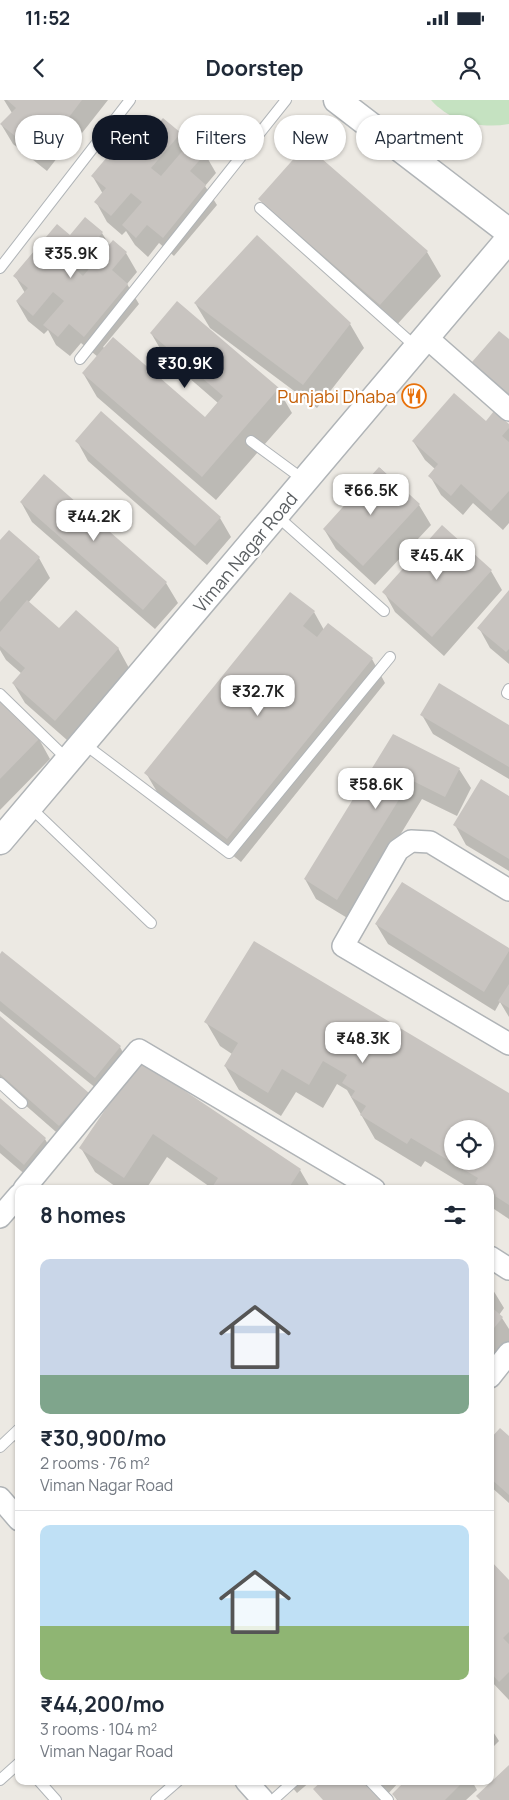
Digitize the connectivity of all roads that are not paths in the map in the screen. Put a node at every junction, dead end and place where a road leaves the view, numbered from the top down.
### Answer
1 (130, 100) edge
2 (286, 100) edge
3 (338, 100) edge
4 (260, 208) dead end
5 (509, 232) edge
6 (509, 239) edge
7 (0, 268) edge
8 (422, 343) junction
9 (80, 359) dead end
10 (509, 410) edge
11 (252, 441) dead end
12 (305, 481) junction
13 (276, 515) junction
14 (384, 611) dead end
15 (390, 657) dead end
16 (509, 689) edge
17 (0, 694) edge
18 (509, 694) edge
19 (76, 751) junction
20 (29, 806) junction
21 (0, 841) edge
22 (509, 890) edge
23 (151, 923) dead end
24 (509, 1044) edge
25 (0, 1083) edge
26 (22, 1103) dead end
27 (27, 1185) edge
28 (367, 1185) edge
29 (15, 1199) edge
30 (0, 1217) edge
31 (494, 1260) edge
32 (509, 1269) edge
33 (509, 1353) edge
34 (494, 1372) edge
35 (15, 1433) edge
36 (0, 1446) edge
37 (0, 1498) edge
38 (15, 1515) edge
39 (15, 1766) edge
40 (0, 1780) edge
41 (43, 1785) edge
42 (173, 1785) edge
43 (250, 1785) edge
44 (290, 1785) edge
45 (374, 1785) edge
46 (56, 1800) edge
47 (156, 1800) edge
48 (263, 1800) edge
49 (273, 1800) edge
50 (388, 1800) edge

1 - 7 lane
2 - 9 lane
3 - 5 street
4 - 8 lane
6 - 8 street, Viman Nagar Road
8 - 10 street
8 - 12 street, Viman Nagar Road
11 - 12 lane
12 - 13 street, Viman Nagar Road
13 - 14 lane
13 - 19 street, Viman Nagar Road
15 - 19 lane
16 - 18 lane
17 - 19 lane
19 - 20 street, Viman Nagar Road
20 - 21 street, Viman Nagar Road
20 - 23 lane
22 - 24 street
25 - 26 lane
27 - 28 street
29 - 30 street
31 - 32 street
33 - 34 street
35 - 36 lane
37 - 38 street
39 - 40 lane
41 - 46 lane
42 - 47 lane
43 - 48 street
44 - 49 lane
45 - 50 lane

